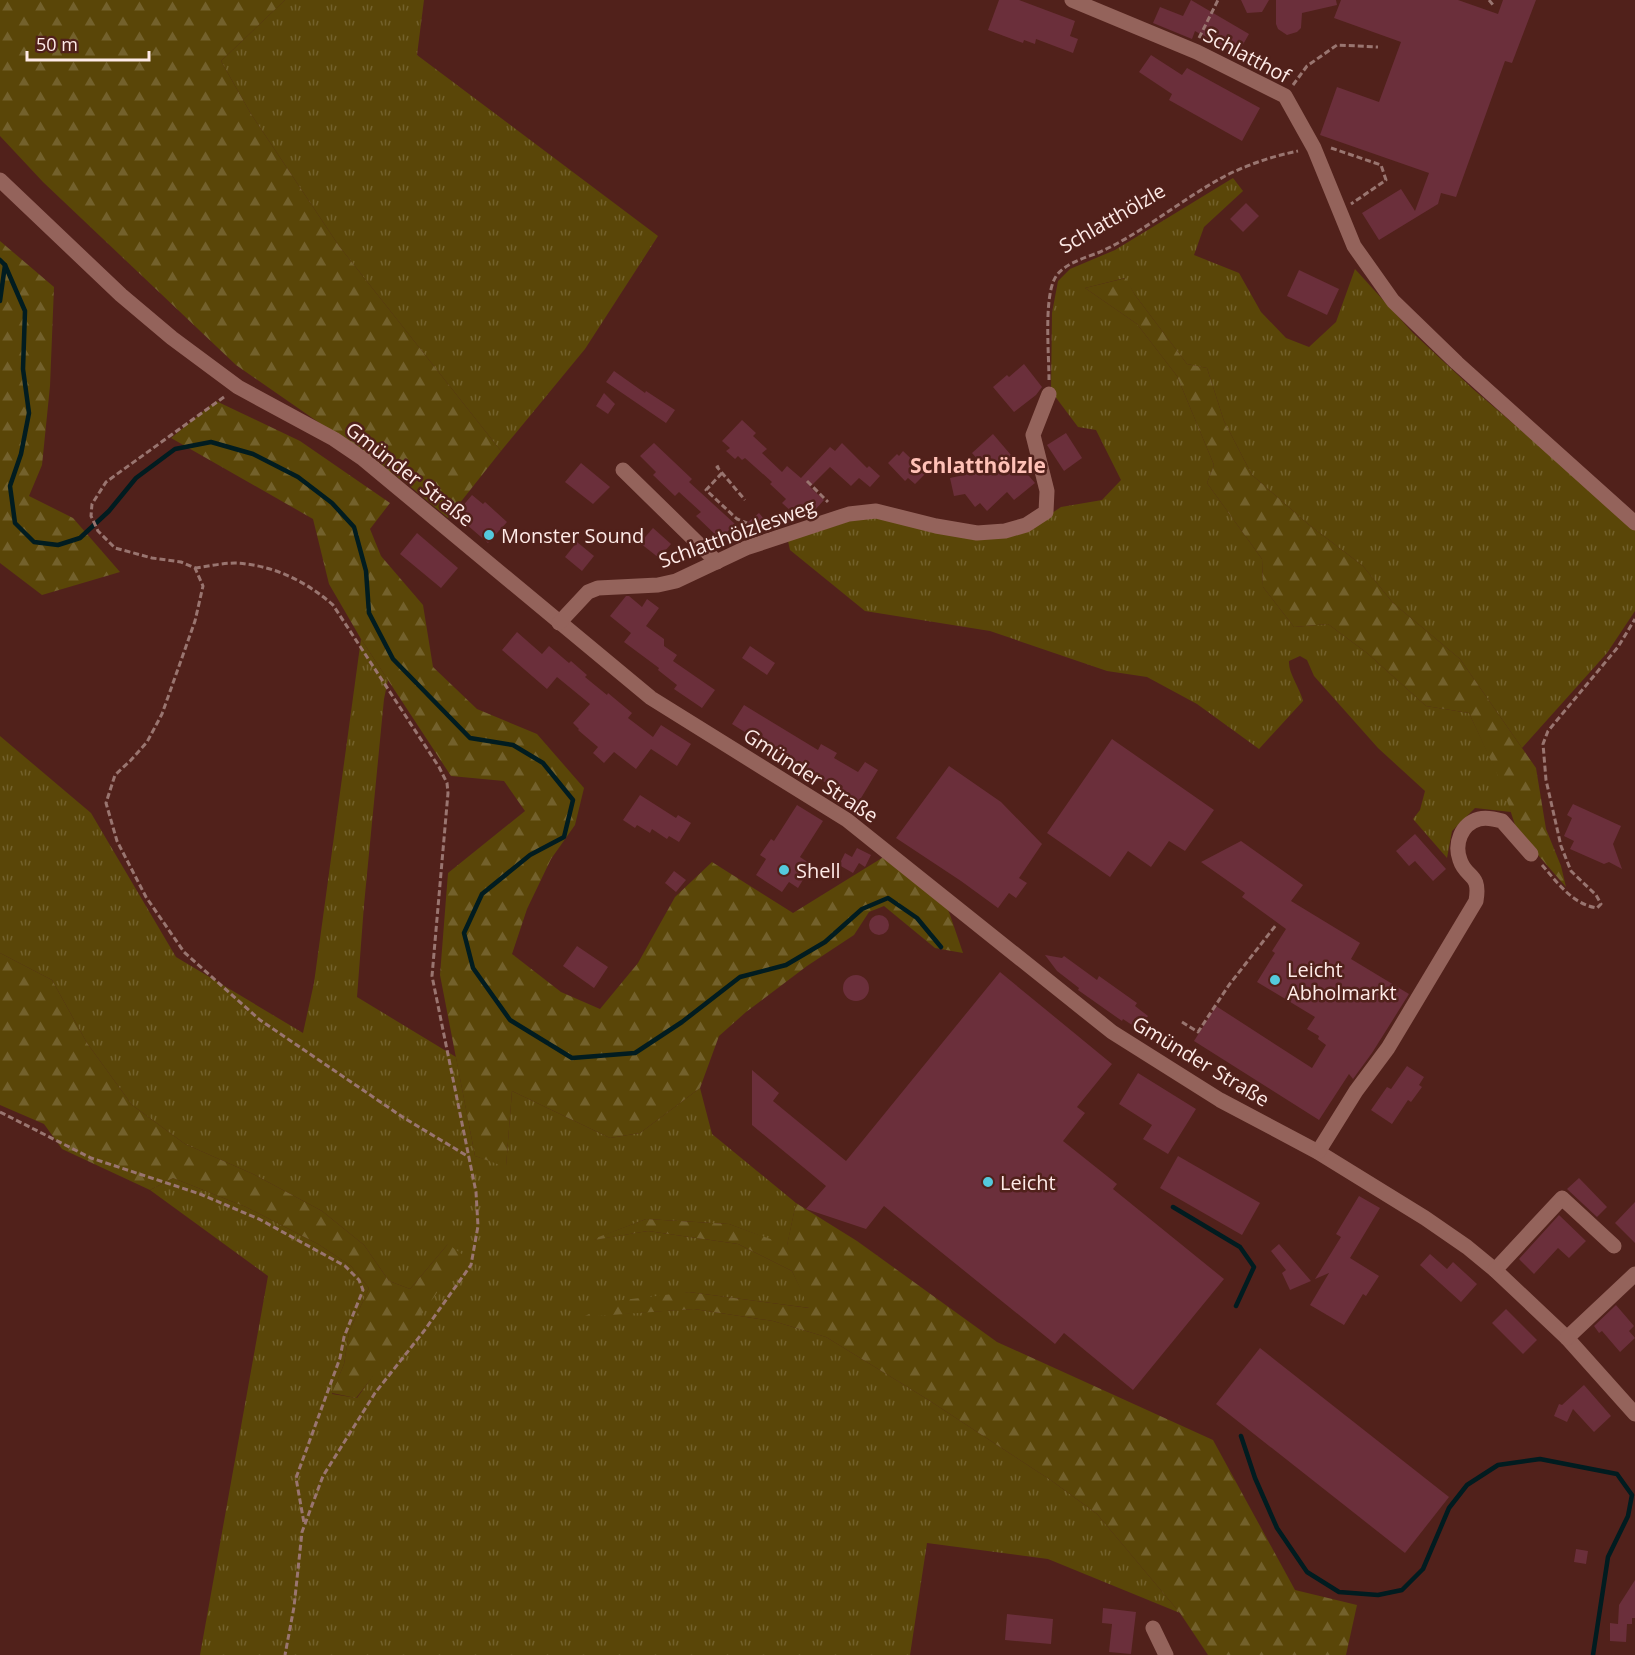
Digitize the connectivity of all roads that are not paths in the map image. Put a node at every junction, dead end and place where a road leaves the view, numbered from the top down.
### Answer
1 (1072, 0) edge
2 (0, 180) edge
3 (1049, 394) road end
4 (622, 471) dead end
5 (1635, 523) edge
6 (717, 562) junction
7 (559, 623) junction
8 (1531, 854) road end
9 (1318, 1152) junction
10 (1614, 1246) dead end
11 (1496, 1270) junction
12 (1635, 1274) edge
13 (1568, 1338) junction
14 (1635, 1414) edge
15 (1154, 1628) dead end
16 (1166, 1655) edge

1 - 5 street, Schlatthof
2 - 7 street, Gmünder Straße
3 - 6 street, Schlatthölzlesweg
4 - 6 street
6 - 7 street, Schlatthölzlesweg
7 - 9 street, Gmünder Straße
8 - 9 street
9 - 11 street, Gmünder Straße
10 - 11 street
11 - 13 street, Gmünder Straße
12 - 13 street
13 - 14 street, Gmünder Straße
15 - 16 street

